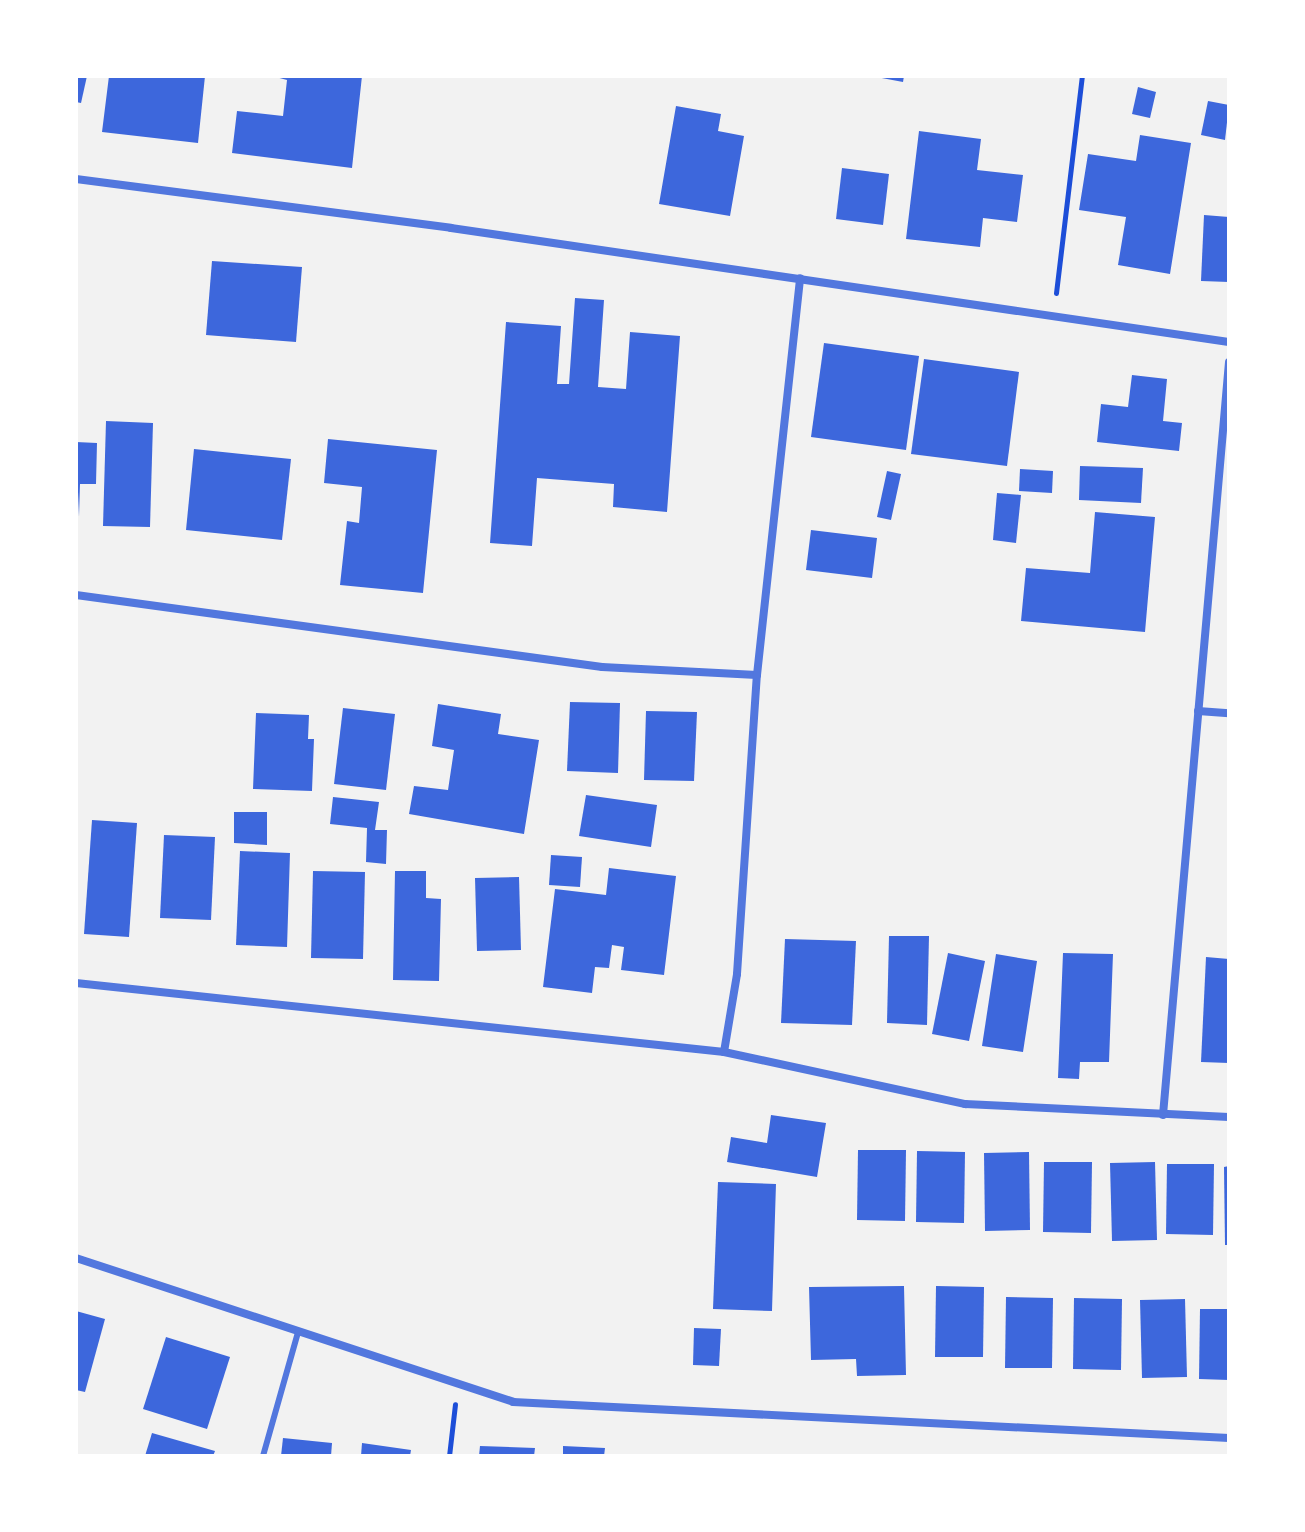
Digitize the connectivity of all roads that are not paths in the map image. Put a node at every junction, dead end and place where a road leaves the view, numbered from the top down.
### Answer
1 (76, 179) edge
2 (800, 278) junction
3 (1229, 342) edge
4 (1229, 362) edge
5 (76, 595) edge
6 (757, 675) junction
7 (1198, 711) junction
8 (1229, 713) edge
9 (76, 983) edge
10 (724, 1052) junction
11 (1163, 1115) junction
12 (1229, 1117) edge
13 (76, 1258) edge
14 (298, 1332) junction
15 (1229, 1438) edge
16 (263, 1456) edge

1 - 2 street
2 - 3 street
2 - 6 street
4 - 7 street
5 - 6 street
6 - 10 street
7 - 8 street
7 - 11 street
9 - 10 street
10 - 11 street
11 - 12 street
13 - 14 street
14 - 15 street
14 - 16 lane

